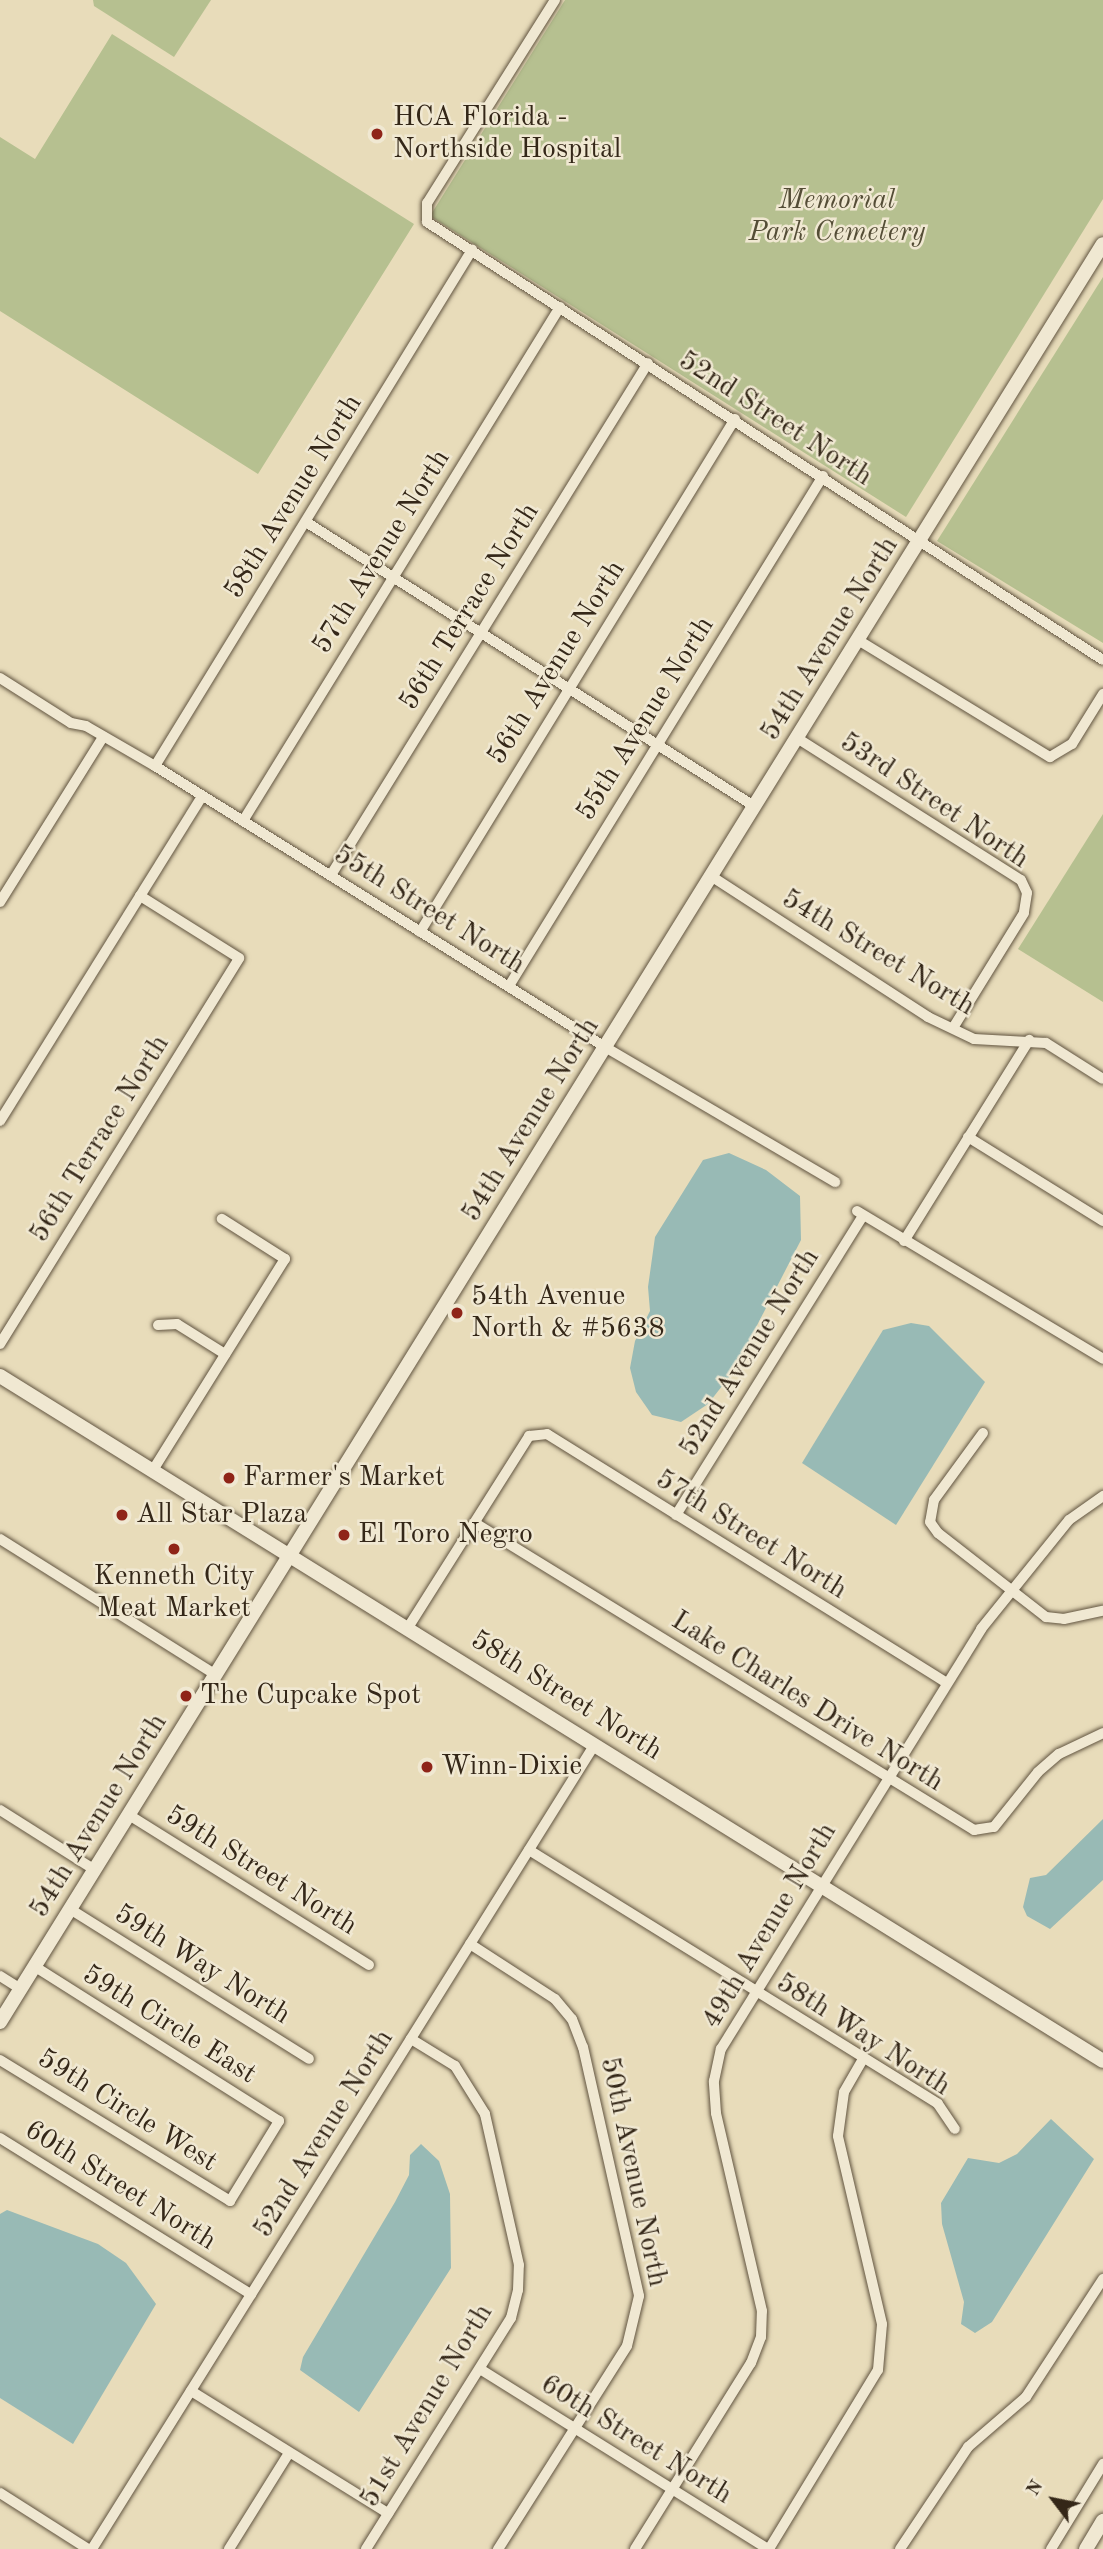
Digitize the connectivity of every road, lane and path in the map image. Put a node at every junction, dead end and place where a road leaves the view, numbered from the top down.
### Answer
1 (555, 0) edge
2 (1103, 244) edge
3 (471, 250) junction
4 (560, 307) junction
5 (648, 363) junction
6 (735, 419) junction
7 (823, 476) junction
8 (306, 522) junction
9 (918, 542) junction
10 (394, 577) junction
11 (481, 633) junction
12 (858, 640) junction
13 (1103, 660) edge
14 (0, 678) edge
15 (568, 688) junction
16 (1103, 694) edge
17 (103, 737) junction
18 (797, 738) junction
19 (657, 745) junction
20 (155, 766) junction
21 (202, 797) junction
22 (754, 806) junction
23 (243, 821) junction
24 (331, 875) junction
25 (711, 876) junction
26 (141, 896) junction
27 (0, 902) edge
28 (420, 932) junction
29 (509, 986) junction
30 (953, 1028) junction
31 (1029, 1040) junction
32 (605, 1048) junction
33 (1103, 1079) edge
34 (0, 1121) edge
35 (968, 1137) junction
36 (835, 1182) dead end
37 (222, 1219) dead end
38 (1103, 1222) edge
39 (904, 1241) junction
40 (158, 1325) dead end
41 (0, 1343) edge
42 (225, 1354) junction
43 (1103, 1359) edge
44 (0, 1376) edge
45 (983, 1433) dead end
46 (153, 1470) junction
47 (1103, 1496) edge
48 (676, 1515) junction
49 (475, 1522) junction
50 (0, 1539) edge
51 (292, 1553) junction
52 (1011, 1592) junction
53 (1103, 1611) edge
54 (408, 1626) junction
55 (216, 1675) junction
56 (947, 1683) junction
57 (1103, 1733) edge
58 (595, 1744) junction
59 (888, 1779) junction
60 (0, 1810) edge
61 (129, 1815) junction
62 (529, 1850) junction
63 (95, 1870) junction
64 (821, 1884) junction
65 (71, 1909) junction
66 (470, 1944) junction
67 (369, 1965) dead end
68 (35, 1967) junction
69 (0, 1976) edge
70 (21, 1989) junction
71 (755, 1991) junction
72 (0, 2022) edge
73 (411, 2039) junction
74 (309, 2059) dead end
75 (863, 2059) junction
76 (0, 2060) edge
77 (1103, 2061) edge
78 (955, 2129) dead end
79 (0, 2138) edge
80 (230, 2201) joint
81 (1103, 2279) edge
82 (251, 2294) junction
83 (480, 2369) junction
84 (191, 2391) junction
85 (573, 2428) junction
86 (289, 2452) junction
87 (1103, 2464) edge
88 (673, 2489) junction
89 (0, 2493) edge
90 (388, 2514) junction
91 (1103, 2521) edge
92 (90, 2549) edge
93 (229, 2549) edge
94 (366, 2549) edge
95 (498, 2549) edge
96 (635, 2549) edge
97 (769, 2549) edge
98 (900, 2549) edge
99 (1051, 2549) edge
100 (1086, 2549) edge

1 - 3 street, 52nd Street North
2 - 9 main road, 54th Avenue North
3 - 4 street, 52nd Street North
3 - 8 street, 58th Avenue North
4 - 5 street, 52nd Street North
4 - 10 street, 57th Avenue North
5 - 6 street, 52nd Street North
5 - 11 street, 56th Terrace North
6 - 7 street, 52nd Street North
6 - 15 street, 56th Avenue North
7 - 9 street, 52nd Street North
7 - 19 street, 55th Avenue North
8 - 10 street
8 - 20 street, 58th Avenue North
9 - 12 main road, 54th Avenue North
9 - 13 street, 52nd Street North
10 - 11 street
10 - 23 street, 57th Avenue North
11 - 15 street
11 - 24 street, 56th Terrace North
12 - 16 street
12 - 18 main road, 54th Avenue North
14 - 17 street, 55th Street North
15 - 19 street
15 - 28 street, 56th Avenue North
17 - 20 street, 55th Street North
17 - 27 street
18 - 22 main road, 54th Avenue North
18 - 30 street, 53rd Street North
19 - 22 street
19 - 29 street, 55th Avenue North
20 - 21 street, 55th Street North
21 - 23 street, 55th Street North
21 - 26 street
22 - 25 main road, 54th Avenue North
23 - 24 street, 55th Street North
24 - 28 street, 55th Street North
25 - 30 street, 54th Street North
25 - 32 main road, 54th Avenue North
26 - 34 street
26 - 41 street, 56th Terrace North
28 - 29 street, 55th Street North
29 - 32 street, 55th Street North
30 - 31 street, 54th Street North
31 - 33 street, 54th Street North
31 - 35 street
32 - 36 street, 55th Street North
32 - 51 main road, 54th Avenue North
35 - 38 street
35 - 39 street
37 - 42 street
39 - 43 street
39 - 48 street, 52nd Avenue North
40 - 42 street
42 - 46 street
44 - 46 main road, 58th Street North
45 - 52 street
46 - 51 main road, 58th Street North
47 - 52 street, 49th Avenue North
48 - 49 street, 57th Street North
48 - 56 street, 57th Street North
49 - 54 street
49 - 59 street, Lake Charles Drive North
50 - 55 street
51 - 54 main road, 58th Street North
51 - 55 main road, 54th Avenue North
52 - 53 street
52 - 56 street, 49th Avenue North
54 - 58 main road, 58th Street North
55 - 61 main road, 54th Avenue North
56 - 59 street, 49th Avenue North
57 - 59 street, Lake Charles Drive North
58 - 62 street, 52nd Avenue North
58 - 64 main road, 58th Street North
59 - 64 street, 49th Avenue North
60 - 63 street
61 - 63 main road, 54th Avenue North
61 - 67 street, 59th Street North
62 - 66 street, 52nd Avenue North
62 - 71 street, 58th Way North
63 - 65 main road, 54th Avenue North
64 - 71 street, 49th Avenue North
64 - 77 main road, 58th Street North
65 - 68 main road, 54th Avenue North
65 - 74 street, 59th Way North
66 - 73 street, 52nd Avenue North
66 - 85 street, 50th Avenue North
68 - 70 main road, 54th Avenue North
68 - 80 street, 59th Circle East
69 - 70 street
70 - 72 main road, 54th Avenue North
71 - 75 street, 58th Way North
71 - 88 street, 49th Avenue North
73 - 82 street, 52nd Avenue North
73 - 83 street, 51st Avenue North
75 - 78 street, 58th Way North
75 - 97 street
76 - 80 street, 59th Circle West
79 - 82 street, 60th Street North
81 - 98 street
82 - 84 street, 52nd Avenue North
83 - 85 street, 60th Street North
83 - 90 street, 51st Avenue North
84 - 86 street
84 - 92 street, 52nd Avenue North
85 - 88 street, 60th Street North
85 - 95 street, 50th Avenue North
86 - 90 street
86 - 93 street
87 - 99 street
88 - 96 street, 49th Avenue North
88 - 97 street, 60th Street North
89 - 92 street
90 - 94 street, 51st Avenue North
91 - 100 main road

